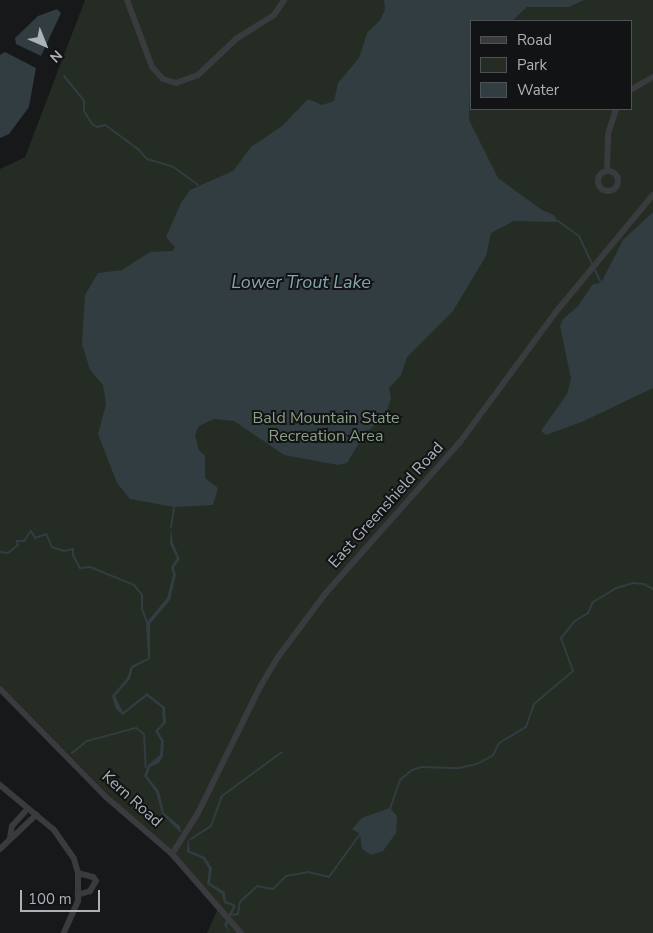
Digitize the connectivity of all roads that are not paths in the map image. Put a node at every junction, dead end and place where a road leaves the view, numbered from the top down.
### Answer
1 (127, 0) edge
2 (284, 0) edge
3 (653, 76) edge
4 (633, 88) edge
5 (616, 110) edge
6 (607, 169) dead end
7 (653, 195) edge
8 (0, 689) edge
9 (0, 785) edge
10 (28, 808) junction
11 (36, 815) junction
12 (10, 838) junction
13 (0, 848) edge
14 (172, 854) junction
15 (78, 873) junction
16 (78, 896) junction
17 (64, 933) edge
18 (241, 933) edge

1 - 2 street
3 - 4 street
5 - 6 street
7 - 14 street, East Greenshield Road
8 - 14 street, Kern Road
9 - 10 street
10 - 11 street
10 - 12 street
11 - 12 street
11 - 15 street
12 - 13 street
14 - 18 street, Kern Road
15 - 16 street
15 - 16 street
16 - 17 street

